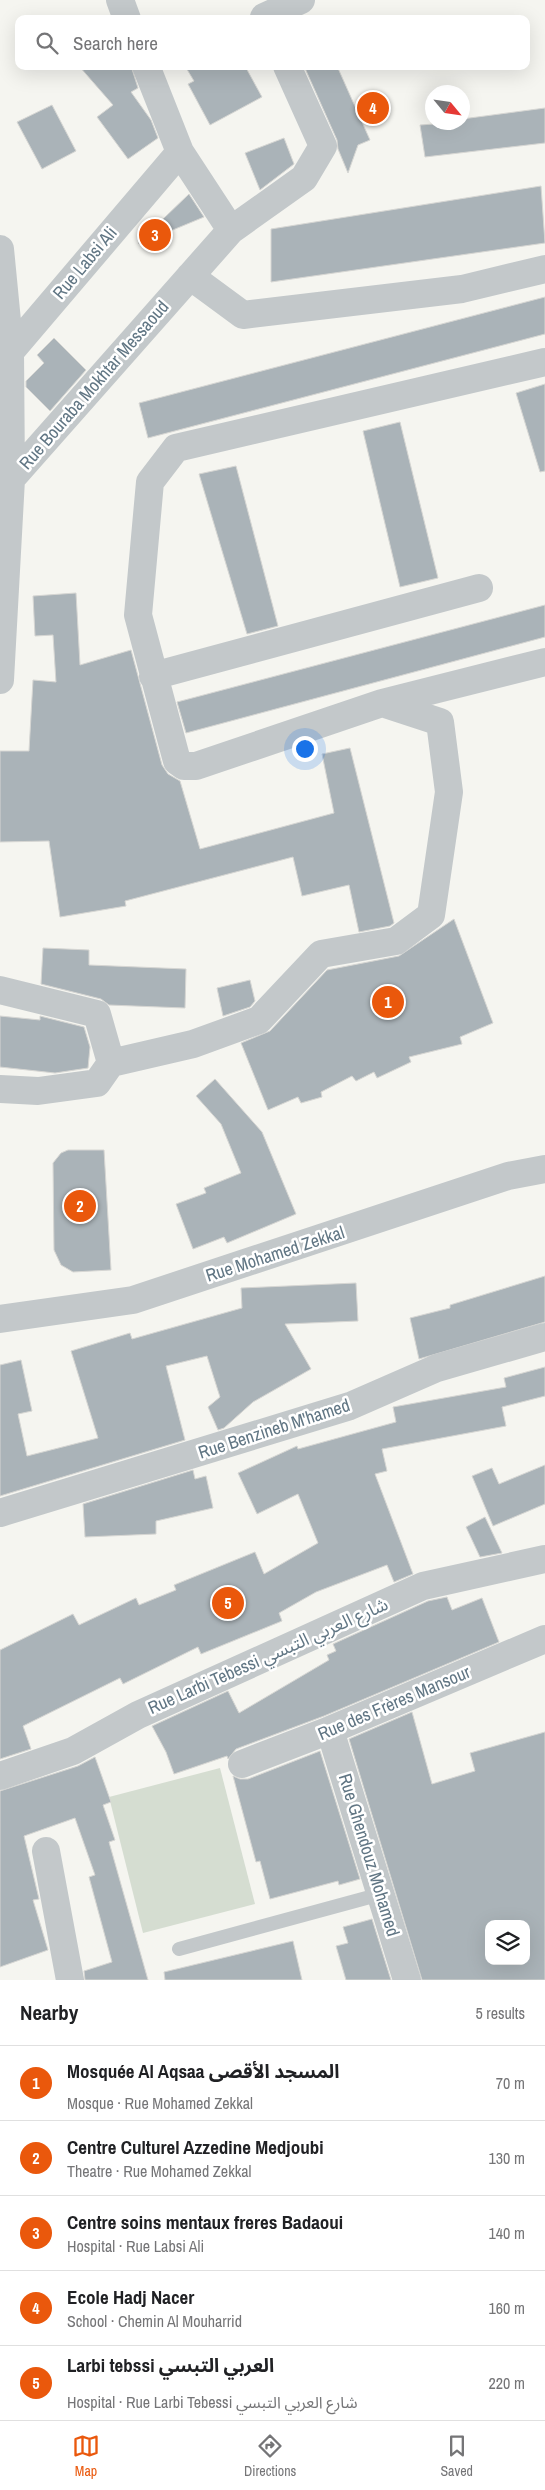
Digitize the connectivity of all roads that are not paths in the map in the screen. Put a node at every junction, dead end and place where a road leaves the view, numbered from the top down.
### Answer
1 (120, 0) edge
2 (301, 0) edge
3 (261, 12) edge
4 (126, 15) edge
5 (148, 70) edge
6 (289, 70) edge
7 (180, 152) junction
8 (231, 230) junction
9 (0, 249) edge
10 (545, 269) edge
11 (190, 276) junction
12 (5, 356) edge
13 (545, 362) edge
14 (5, 485) edge
15 (479, 588) dead end
16 (545, 662) edge
17 (153, 676) junction
18 (0, 680) edge
19 (382, 703) junction
20 (0, 990) edge
21 (111, 1063) junction
22 (0, 1089) edge
23 (545, 1168) edge
24 (0, 1319) edge
25 (545, 1337) edge
26 (0, 1513) edge
27 (545, 1559) edge
28 (545, 1639) edge
29 (330, 1730) junction
30 (242, 1764) dead end
31 (0, 1776) edge
32 (46, 1850) dead end
33 (381, 1894) junction
34 (179, 1949) dead end
35 (64, 1979) edge
36 (408, 1980) edge

1 - 4 street
2 - 3 street
5 - 7 street
6 - 8 street, Rue Bouraba Mokhtar Messaoud
7 - 8 street
7 - 12 street, Rue Labsi Ali
8 - 11 street, Rue Bouraba Mokhtar Messaoud
9 - 12 street
10 - 11 street
11 - 14 street, Rue Bouraba Mokhtar Messaoud
12 - 14 street
13 - 17 street
14 - 18 street, Rue Bouraba Mokhtar Messaoud
15 - 17 street
16 - 19 street
17 - 19 street
19 - 21 street
20 - 21 street
21 - 22 street
23 - 24 street, Rue Mohamed Zekkal
25 - 26 street, Rue Benzineb M'hamed
27 - 31 street, Rue Larbi Tebessi شارع العربي التبسي
28 - 29 street, Rue des Frères Mansour
29 - 30 street, Rue des Frères Mansour
29 - 33 street, Rue Ghendouz Mohamed
32 - 35 street
33 - 34 lane
33 - 36 street, Rue Ghendouz Mohamed

